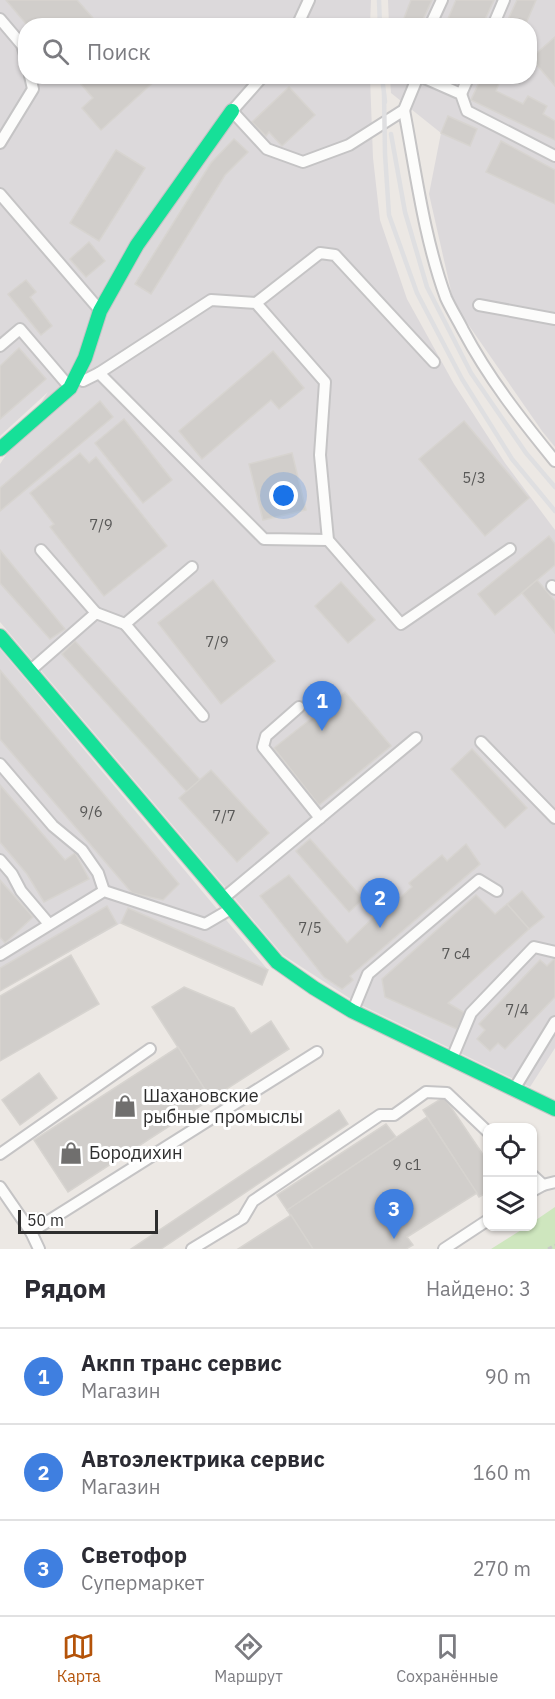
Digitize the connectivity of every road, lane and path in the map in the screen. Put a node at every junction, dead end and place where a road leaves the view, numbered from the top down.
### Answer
1 (309, 0) edge
2 (442, 0) edge
3 (504, 0) edge
4 (301, 18) edge
5 (434, 18) edge
6 (496, 18) edge
7 (0, 19) edge
8 (18, 40) edge
9 (32, 84) edge
10 (256, 84) edge
11 (415, 84) edge
12 (438, 84) edge
13 (465, 84) edge
14 (461, 94) junction
15 (404, 110) junction
16 (232, 111) junction
17 (0, 143) edge
18 (555, 156) edge
19 (0, 194) edge
20 (256, 303) junction
21 (479, 305) dead end
22 (100, 311) junction
23 (555, 319) edge
24 (0, 346) edge
25 (434, 362) dead end
26 (99, 373) junction
27 (70, 388) junction
28 (0, 449) edge
29 (555, 461) edge
30 (328, 540) junction
31 (510, 549) dead end
32 (41, 550) dead end
33 (192, 567) dead end
34 (96, 614) junction
35 (125, 624) junction
36 (0, 636) edge
37 (30, 671) junction
38 (299, 707) dead end
39 (203, 716) dead end
40 (416, 738) dead end
41 (481, 742) dead end
42 (0, 764) edge
43 (320, 818) junction
44 (555, 818) edge
45 (0, 860) edge
46 (104, 891) junction
47 (497, 891) dead end
48 (228, 904) junction
49 (49, 924) junction
50 (555, 952) edge
51 (0, 955) edge
52 (352, 1011) junction
53 (555, 1023) edge
54 (150, 1050) dead end
55 (317, 1052) dead end
56 (452, 1059) junction
57 (514, 1089) junction
58 (555, 1109) edge
59 (483, 1127) edge
60 (0, 1154) edge
61 (534, 1177) edge
62 (555, 1182) edge
63 (543, 1185) junction
64 (0, 1186) edge
65 (537, 1188) edge
66 (483, 1223) edge
67 (31, 1232) junction
68 (555, 1245) edge
69 (39, 1249) edge
70 (192, 1249) edge
71 (444, 1249) edge
72 (548, 1249) edge

1 - 4 lane
2 - 5 lane
3 - 6 lane
7 - 8 lane
9 - 17 lane
10 - 16 lane
11 - 15 lane
12 - 14 lane
13 - 14 lane
14 - 18 lane
15 - 16 lane
15 - 29 lane
16 - 22 street
19 - 22 lane
20 - 25 lane
20 - 26 lane
20 - 30 lane
21 - 23 lane
22 - 27 street
24 - 27 lane
26 - 27 lane
26 - 30 lane
27 - 28 street
30 - 31 lane
32 - 34 lane
33 - 35 lane
34 - 35 lane
34 - 37 lane
35 - 39 lane
36 - 37 street
37 - 48 street
38 - 43 lane
40 - 43 lane
41 - 44 lane
42 - 46 lane
43 - 48 lane
45 - 49 lane
46 - 48 lane
46 - 49 lane
47 - 52 lane
48 - 52 street
49 - 51 lane
50 - 56 lane
52 - 56 street
53 - 57 lane
54 - 60 lane
55 - 67 lane
56 - 57 street
57 - 58 street
59 - 70 lane
61 - 63 lane
62 - 63 lane
63 - 65 lane
64 - 67 lane
66 - 71 lane
67 - 69 lane
68 - 72 path

